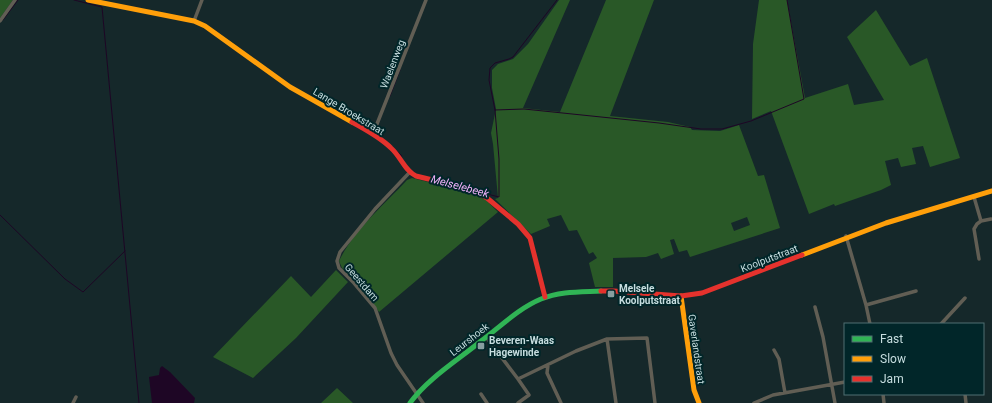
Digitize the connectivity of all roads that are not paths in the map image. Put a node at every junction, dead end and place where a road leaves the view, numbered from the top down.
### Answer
1 (15, 0) edge
2 (88, 0) edge
3 (202, 0) edge
4 (426, 0) edge
5 (106, 2) edge
6 (0, 21) edge
7 (194, 21) junction
8 (373, 134) junction
9 (410, 173) junction
10 (992, 191) edge
11 (974, 197) junction
12 (991, 219) edge
13 (981, 221) junction
14 (846, 237) junction
15 (979, 259) dead end
16 (916, 291) dead end
17 (681, 296) junction
18 (545, 297) junction
19 (965, 298) dead end
20 (866, 305) junction
21 (815, 307) dead end
22 (870, 323) edge
23 (942, 323) edge
24 (486, 337) junction
25 (607, 339) junction
26 (774, 350) dead end
27 (548, 365) junction
28 (518, 379) junction
29 (844, 382) edge
30 (832, 385) junction
31 (417, 393) junction
32 (785, 393) junction
33 (481, 394) dead end
34 (76, 397) dead end
35 (74, 403) edge
36 (410, 403) edge
37 (423, 403) edge
38 (487, 403) edge
39 (518, 403) edge
40 (561, 403) edge
41 (616, 403) edge
42 (655, 403) edge
43 (699, 403) edge
44 (754, 403) edge
45 (835, 403) edge

1 - 6 street
2 - 5 street, Lange Broekstraat
3 - 7 street
4 - 8 street, Waelenweg
5 - 7 street, Lange Broekstraat
7 - 8 street, Lange Broekstraat
8 - 9 street, Lange Broekstraat
9 - 18 street
9 - 31 street, Geestdam
10 - 11 street, Koolputstraat
11 - 13 street
11 - 14 street, Koolputstraat
12 - 13 street
13 - 15 street
14 - 17 street, Koolputstraat
14 - 20 street
16 - 20 street
17 - 18 street, Koolputstraat
17 - 43 street, Gaverlandstraat
18 - 24 street, Leurshoek
19 - 23 street
20 - 22 street
21 - 30 street
24 - 28 street
24 - 31 street, Leurshoek
25 - 27 street
25 - 41 street
25 - 42 street
26 - 32 street
27 - 28 street
27 - 40 street
28 - 39 street
29 - 30 street
30 - 32 street
30 - 45 street
31 - 36 street, Leurshoek
31 - 37 street, Geestdam
32 - 44 street
33 - 38 street
34 - 35 street

